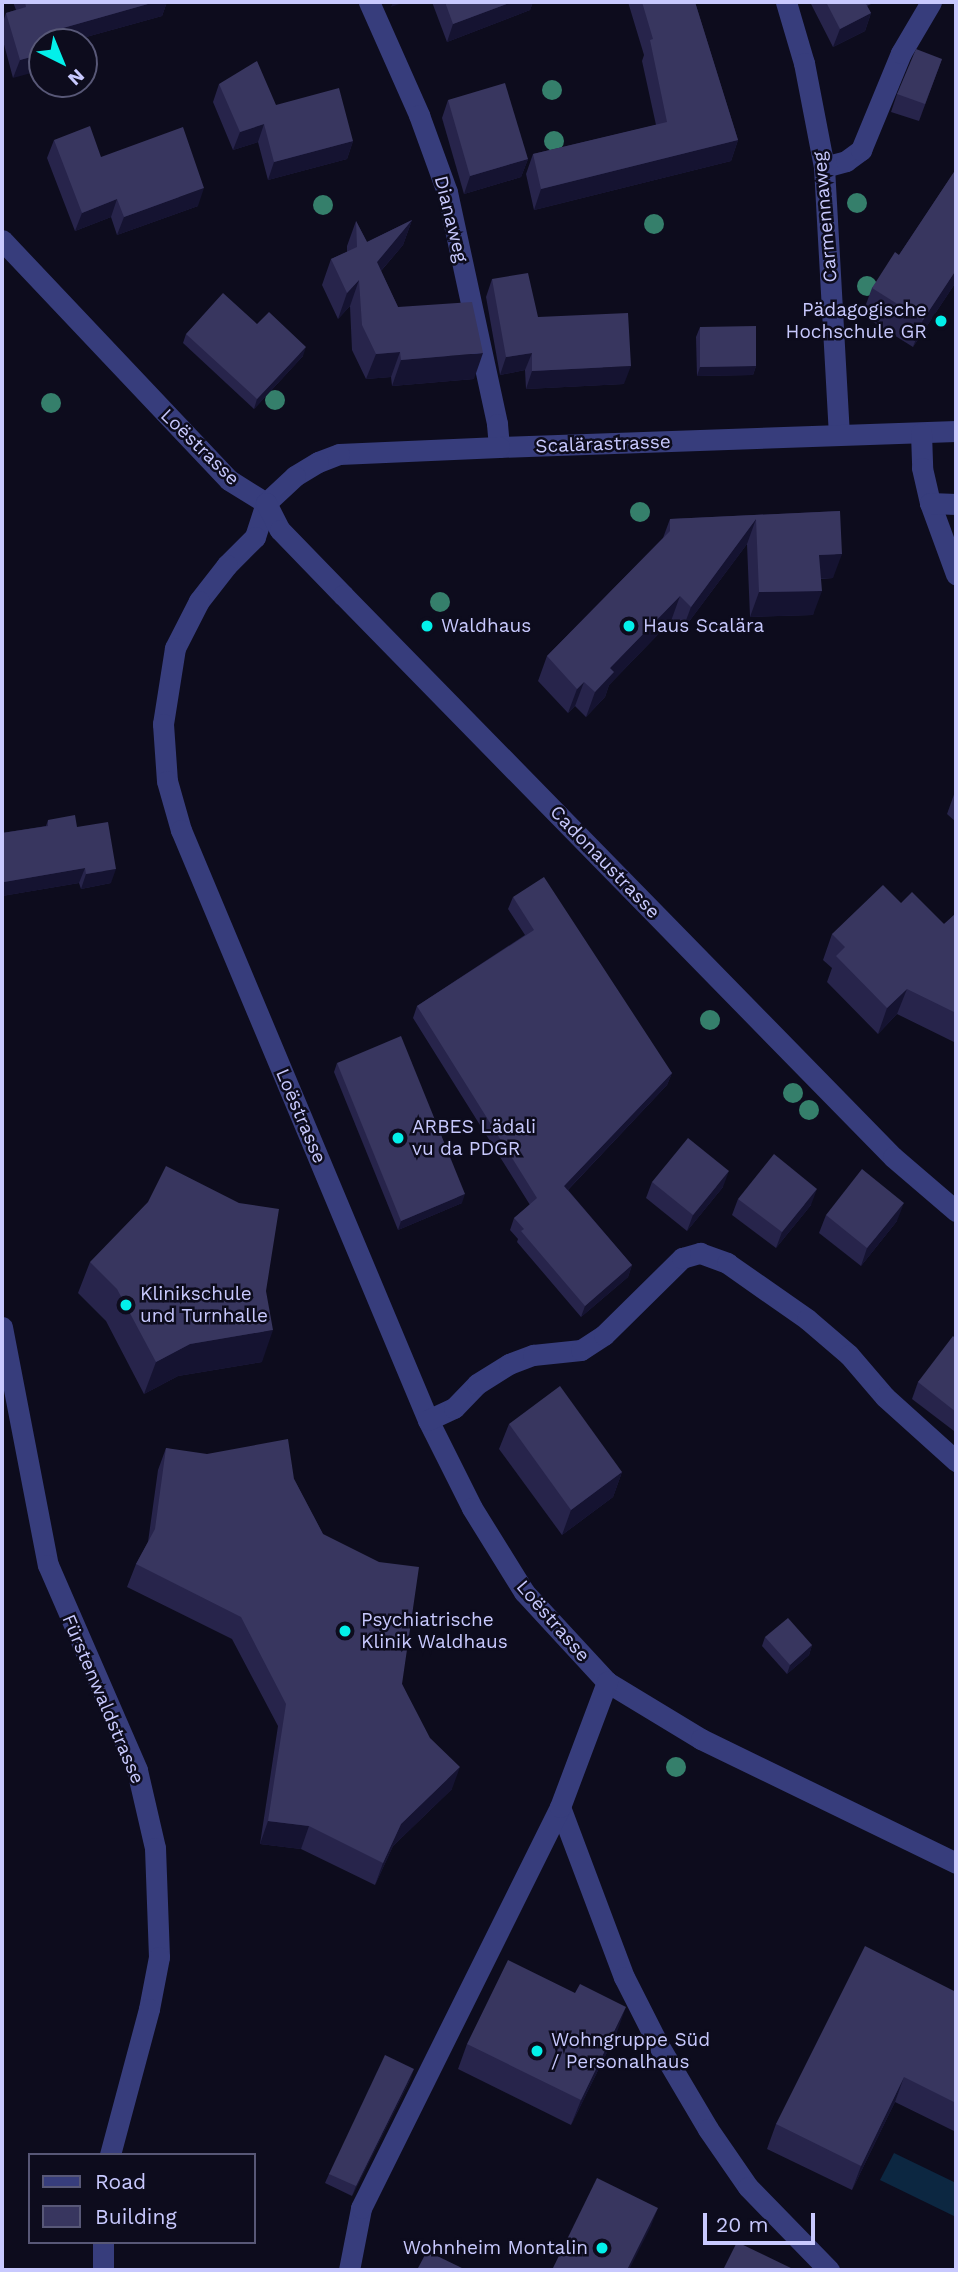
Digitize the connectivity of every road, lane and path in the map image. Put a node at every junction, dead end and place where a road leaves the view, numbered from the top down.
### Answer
1 (369, 2) edge
2 (786, 2) edge
3 (931, 2) edge
4 (824, 167) junction
5 (4, 248) edge
6 (956, 432) edge
7 (921, 433) junction
8 (839, 435) junction
9 (499, 447) junction
10 (930, 502) junction
11 (265, 503) junction
12 (956, 504) edge
13 (956, 574) edge
14 (956, 1211) edge
15 (2, 1327) edge
16 (428, 1420) junction
17 (956, 1461) edge
18 (607, 1682) junction
19 (560, 1807) junction
20 (956, 1863) edge
21 (111, 2153) edge
22 (103, 2244) edge
23 (103, 2270) edge
24 (349, 2270) edge
25 (830, 2270) edge

1 - 9 street, Dianaweg
2 - 4 street, Carmennaweg
3 - 4 street
4 - 8 street, Carmennaweg
5 - 11 street, Loëstrasse
6 - 7 street, Scalärastrasse
7 - 8 street, Scalärastrasse
7 - 10 street
8 - 9 street, Scalärastrasse
9 - 11 street, Scalärastrasse
10 - 12 street
10 - 13 street
11 - 14 street, Cadonaustrasse
11 - 16 street, Loëstrasse
15 - 21 street, Fürstenwaldstrasse
16 - 17 street
16 - 18 street, Loëstrasse
18 - 19 street
18 - 20 street, Loëstrasse
19 - 24 street
19 - 25 street
22 - 23 street

